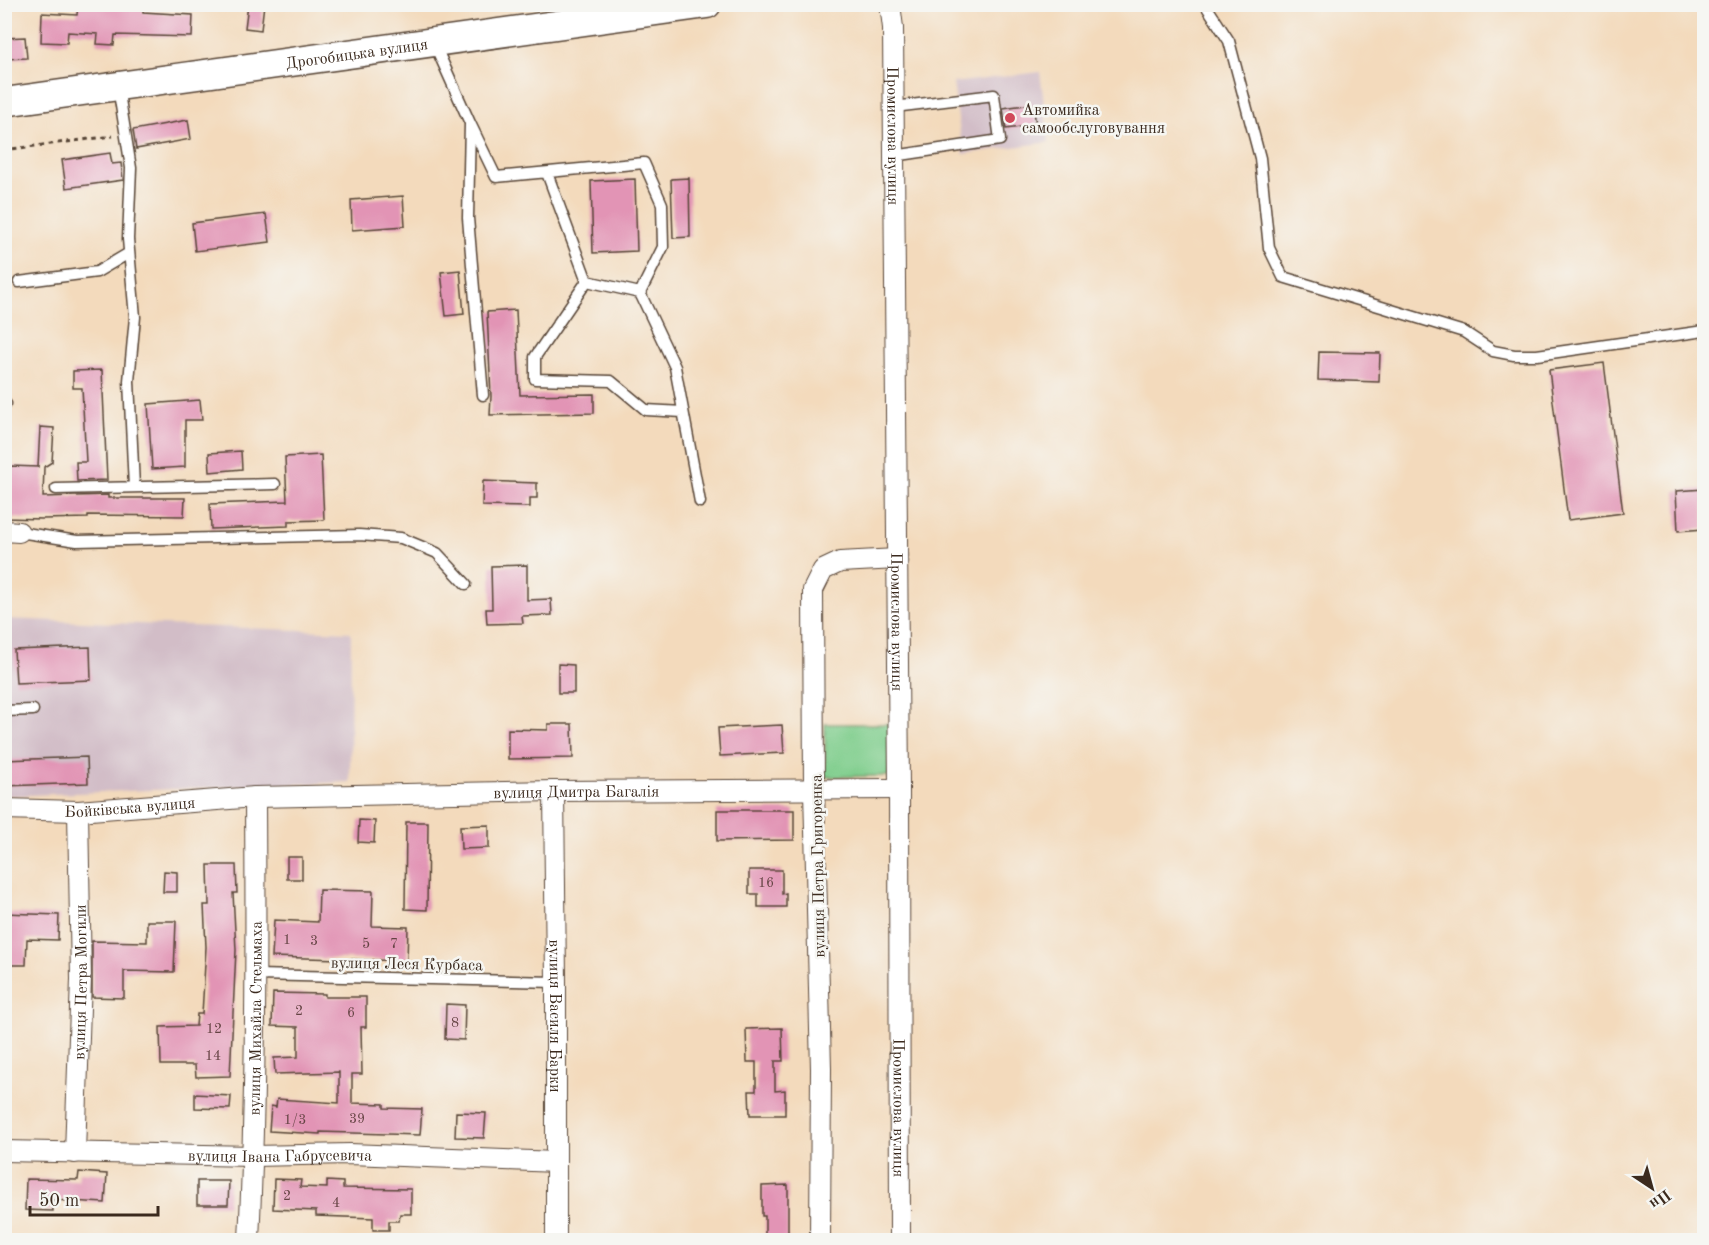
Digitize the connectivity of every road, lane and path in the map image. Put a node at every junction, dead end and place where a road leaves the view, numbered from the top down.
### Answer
1 (707, 4) edge
2 (890, 4) edge
3 (1206, 4) edge
4 (434, 43) junction
5 (118, 86) junction
6 (4, 102) edge
7 (894, 107) junction
8 (470, 123) junction
9 (115, 136) dead end
10 (4, 150) edge
11 (894, 156) junction
12 (547, 173) junction
13 (129, 253) junction
14 (587, 281) junction
15 (20, 282) dead end
16 (640, 293) junction
17 (1704, 331) edge
18 (483, 394) dead end
19 (683, 412) junction
20 (275, 484) dead end
21 (134, 487) junction
22 (56, 489) dead end
23 (700, 502) dead end
24 (12, 531) edge
25 (897, 560) junction
26 (466, 584) dead end
27 (33, 710) dead end
28 (4, 711) edge
29 (899, 789) junction
30 (814, 790) junction
31 (554, 791) junction
32 (255, 797) junction
33 (4, 809) edge
34 (78, 811) junction
35 (256, 975) junction
36 (556, 982) junction
37 (4, 1151) edge
38 (75, 1153) junction
39 (253, 1156) junction
40 (556, 1162) junction
41 (249, 1240) edge
42 (556, 1240) edge
43 (820, 1240) edge
44 (900, 1240) edge

1 - 4 main road, Дрогобицька вулиця
2 - 7 street, Промислова вулиця
3 - 17 lane
4 - 5 main road, Дрогобицька вулиця
4 - 8 lane
5 - 6 main road, Дрогобицька вулиця
5 - 13 lane
7 - 11 street, Промислова вулиця
7 - 11 lane
8 - 12 lane
8 - 18 lane
9 - 10 path
11 - 25 street, Промислова вулиця
12 - 14 lane
12 - 16 lane
13 - 15 lane
13 - 21 lane
14 - 16 lane
14 - 19 lane
16 - 19 lane
19 - 23 lane
20 - 21 lane
21 - 22 lane
24 - 26 lane
25 - 29 street, Промислова вулиця
25 - 30 street, вулиця Петра Григоренка
27 - 28 lane
29 - 30 street, вулиця Дмитра Багалія
29 - 44 street, Промислова вулиця
30 - 31 street, вулиця Дмитра Багалія
30 - 43 street, вулиця Петра Григоренка
31 - 32 street, вулиця Дмитра Багалія
31 - 36 street, вулиця Василя Барки
32 - 34 street, Бойківська вулиця
32 - 35 street, вулиця Михайла Стельмаха
33 - 34 street, Бойківська вулиця
34 - 38 street, вулиця Петра Могили
35 - 36 lane, вулиця Леся Курбаса
35 - 39 street, вулиця Михайла Стельмаха
36 - 40 street, вулиця Василя Барки
37 - 38 street, вулиця Івана Габрусевича
38 - 39 street, вулиця Івана Габрусевича
39 - 40 street, вулиця Івана Габрусевича
39 - 41 street, вулиця Михайла Стельмаха
40 - 42 street, вулиця Василя Барки

